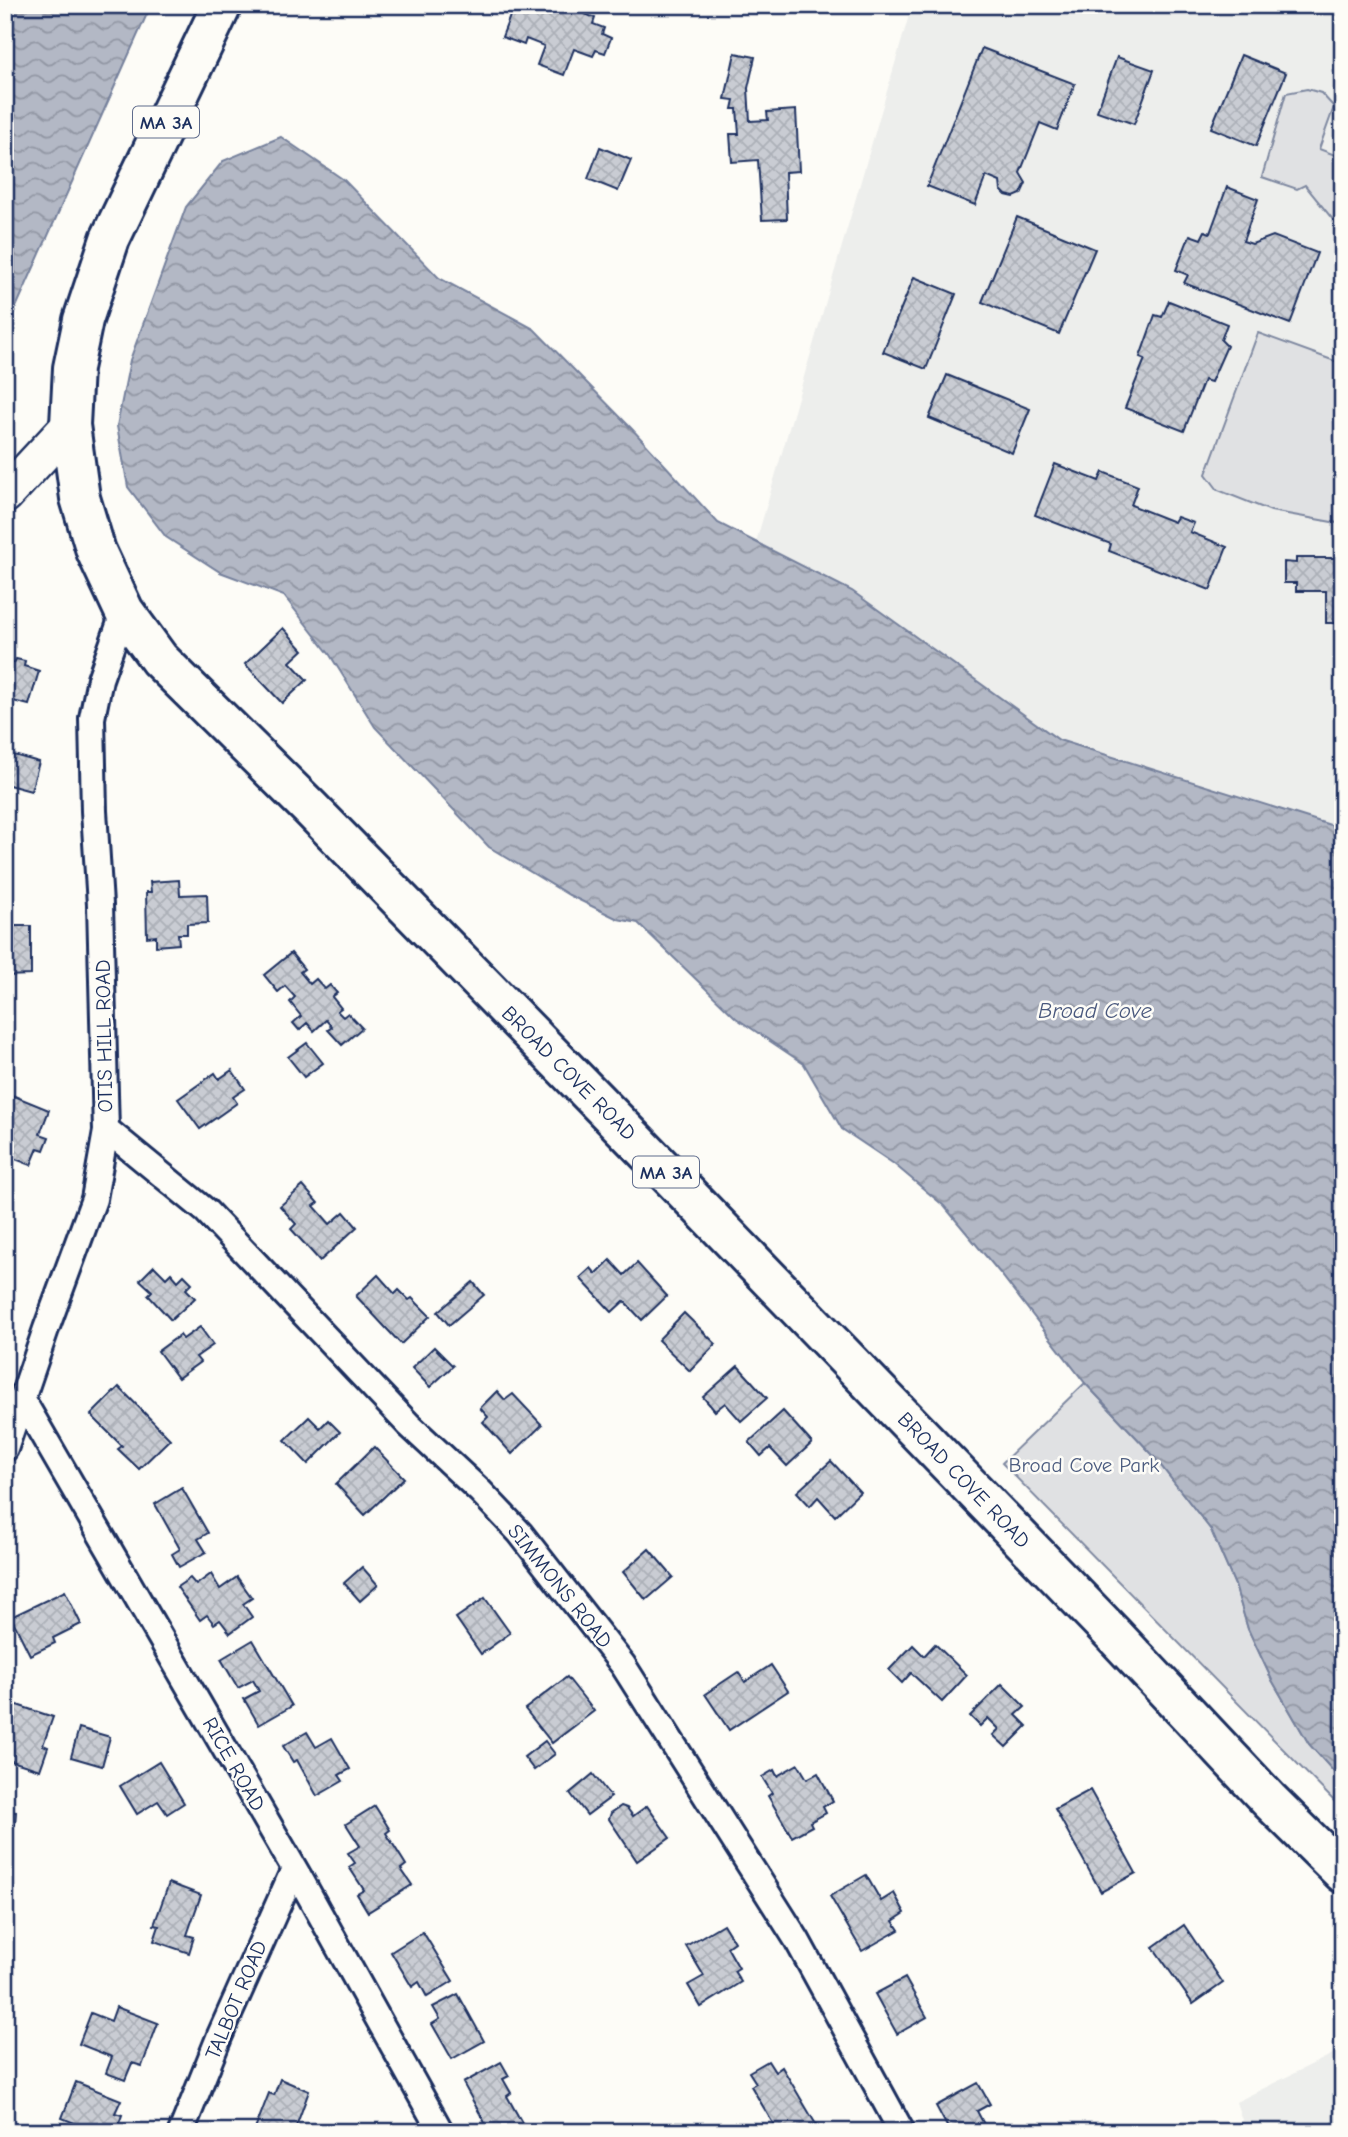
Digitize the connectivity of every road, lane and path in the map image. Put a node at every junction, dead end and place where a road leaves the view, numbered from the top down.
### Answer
1 (222, 5) edge
2 (70, 425) junction
3 (5, 495) edge
4 (124, 611) junction
5 (106, 1129) junction
6 (22, 1399) junction
7 (5, 1449) edge
8 (294, 1869) junction
9 (1343, 1873) edge
10 (181, 2132) edge
11 (441, 2132) edge
12 (902, 2132) edge

1 - 2 main road, BROAD COVE ROAD / MA 3A
2 - 3 street
2 - 4 main road, BROAD COVE ROAD / MA 3A
4 - 5 street, OTIS HILL ROAD
4 - 9 main road, BROAD COVE ROAD / MA 3A
5 - 6 street, OTIS HILL ROAD
5 - 12 street, SIMMONS ROAD
6 - 7 street, OTIS HILL ROAD
6 - 8 street, RICE ROAD
8 - 10 street, TALBOT ROAD
8 - 11 street, RICE ROAD

